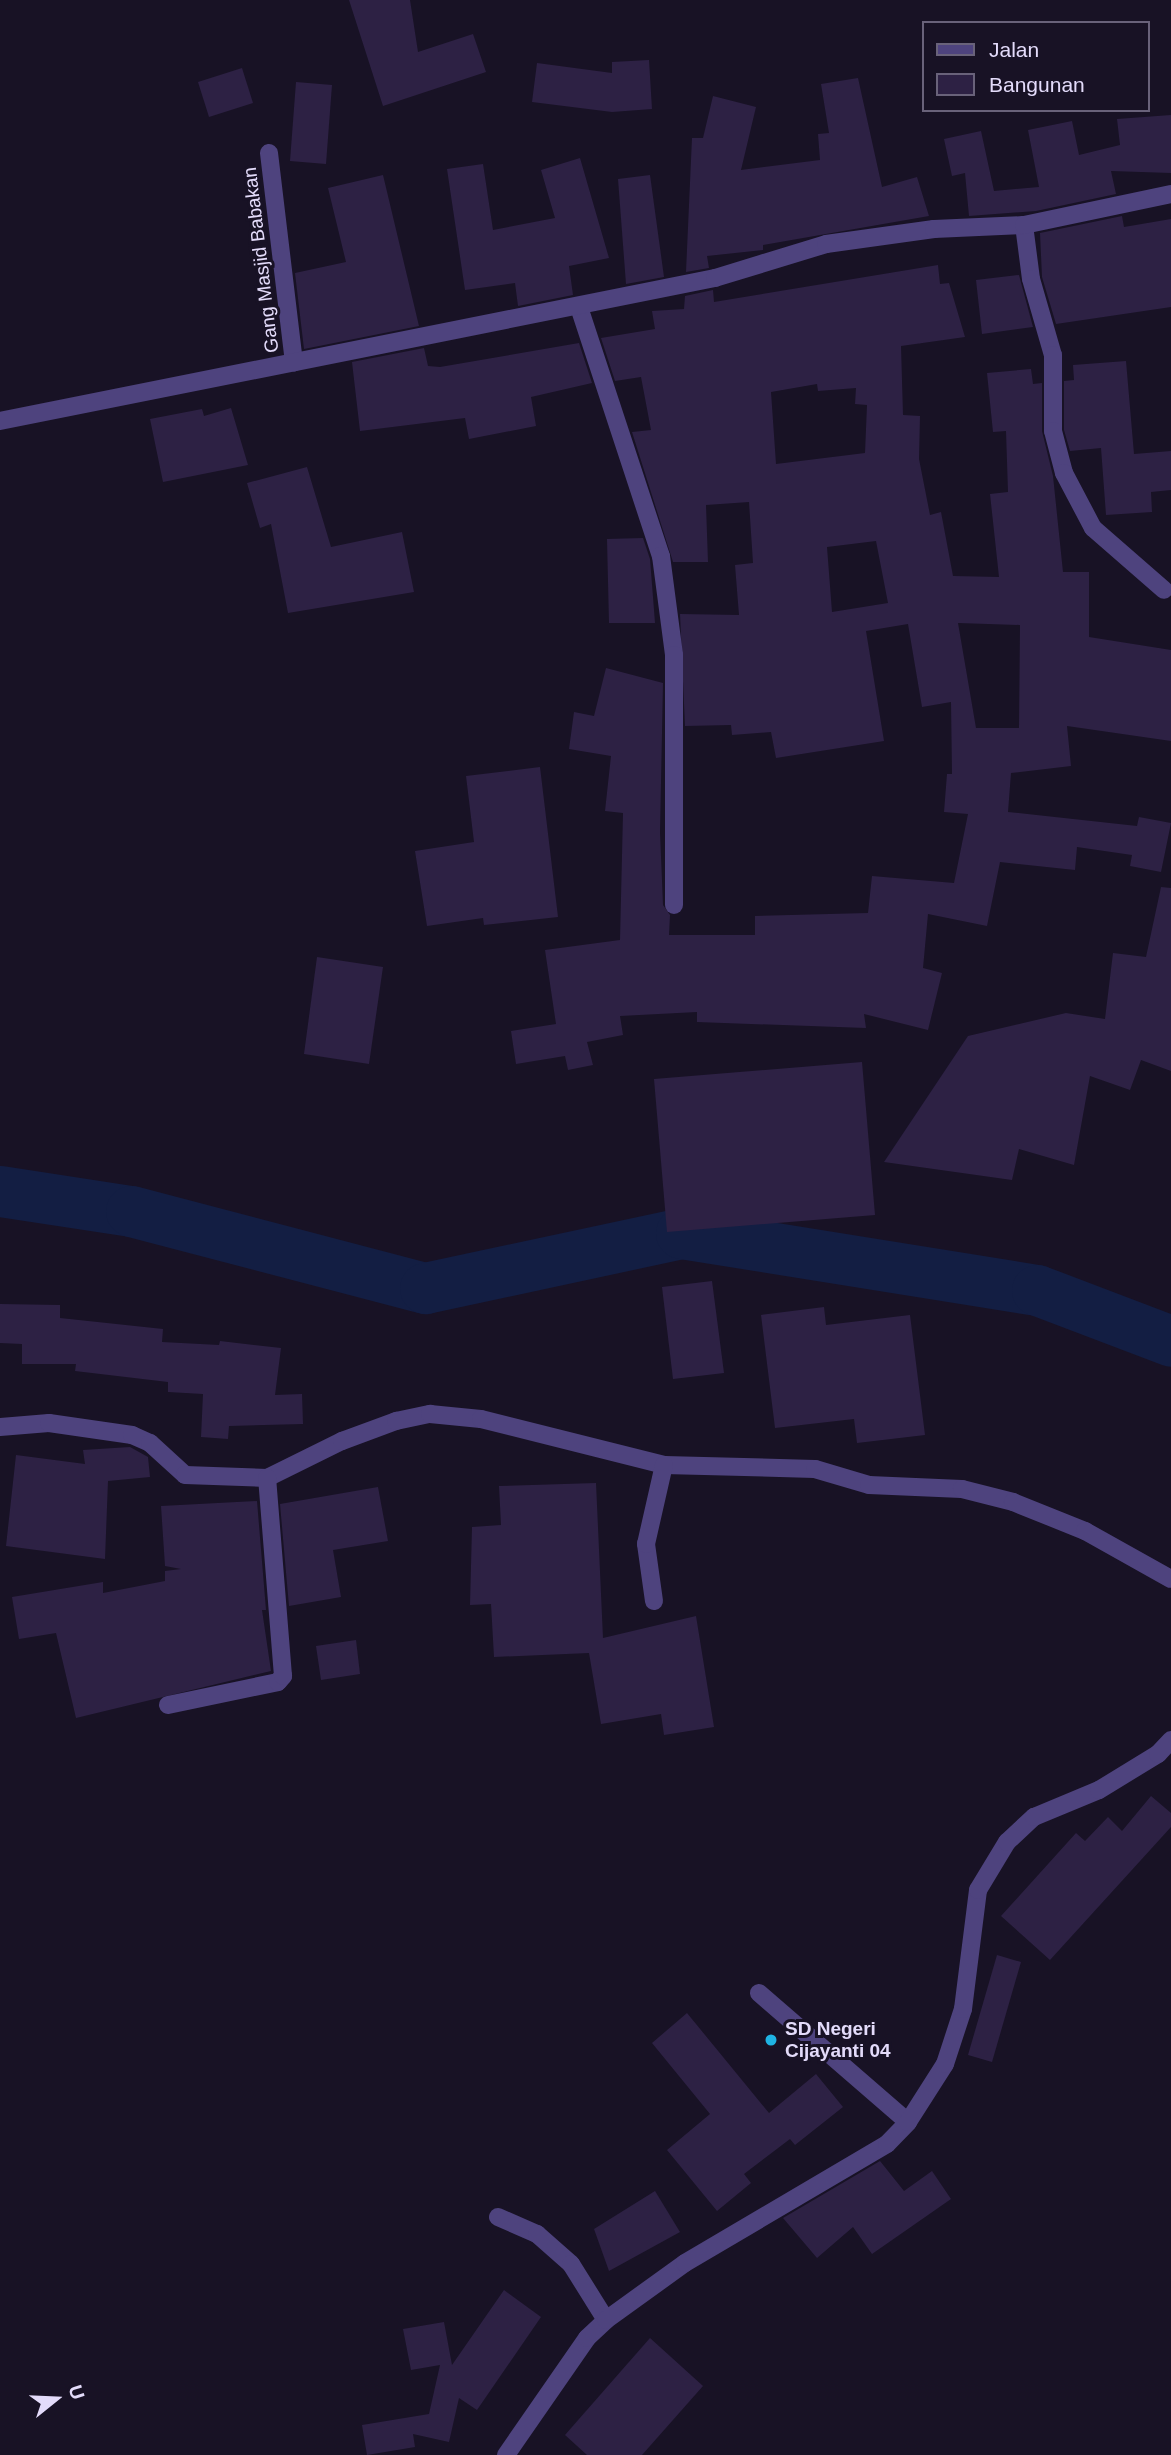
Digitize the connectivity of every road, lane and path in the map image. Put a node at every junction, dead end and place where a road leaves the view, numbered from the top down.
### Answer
1 (269, 153) dead end
2 (1171, 194) edge
3 (1024, 225) junction
4 (579, 306) junction
5 (294, 363) junction
6 (0, 421) edge
7 (1164, 590) dead end
8 (674, 905) dead end
9 (0, 1427) edge
10 (664, 1465) junction
11 (267, 1478) junction
12 (1171, 1579) edge
13 (654, 1601) dead end
14 (168, 1706) dead end
15 (1171, 1740) edge
16 (759, 1993) dead end
17 (908, 2122) junction
18 (498, 2217) dead end
19 (606, 2320) junction
20 (506, 2455) edge

1 - 5 street, Gang Masjid Babakan
2 - 3 street
3 - 4 street
3 - 7 street
4 - 5 street
4 - 8 street
5 - 6 street
9 - 11 street
10 - 11 street
10 - 12 street
10 - 13 street
11 - 14 street
15 - 17 street
16 - 17 street
17 - 19 street
18 - 19 street
19 - 20 street

